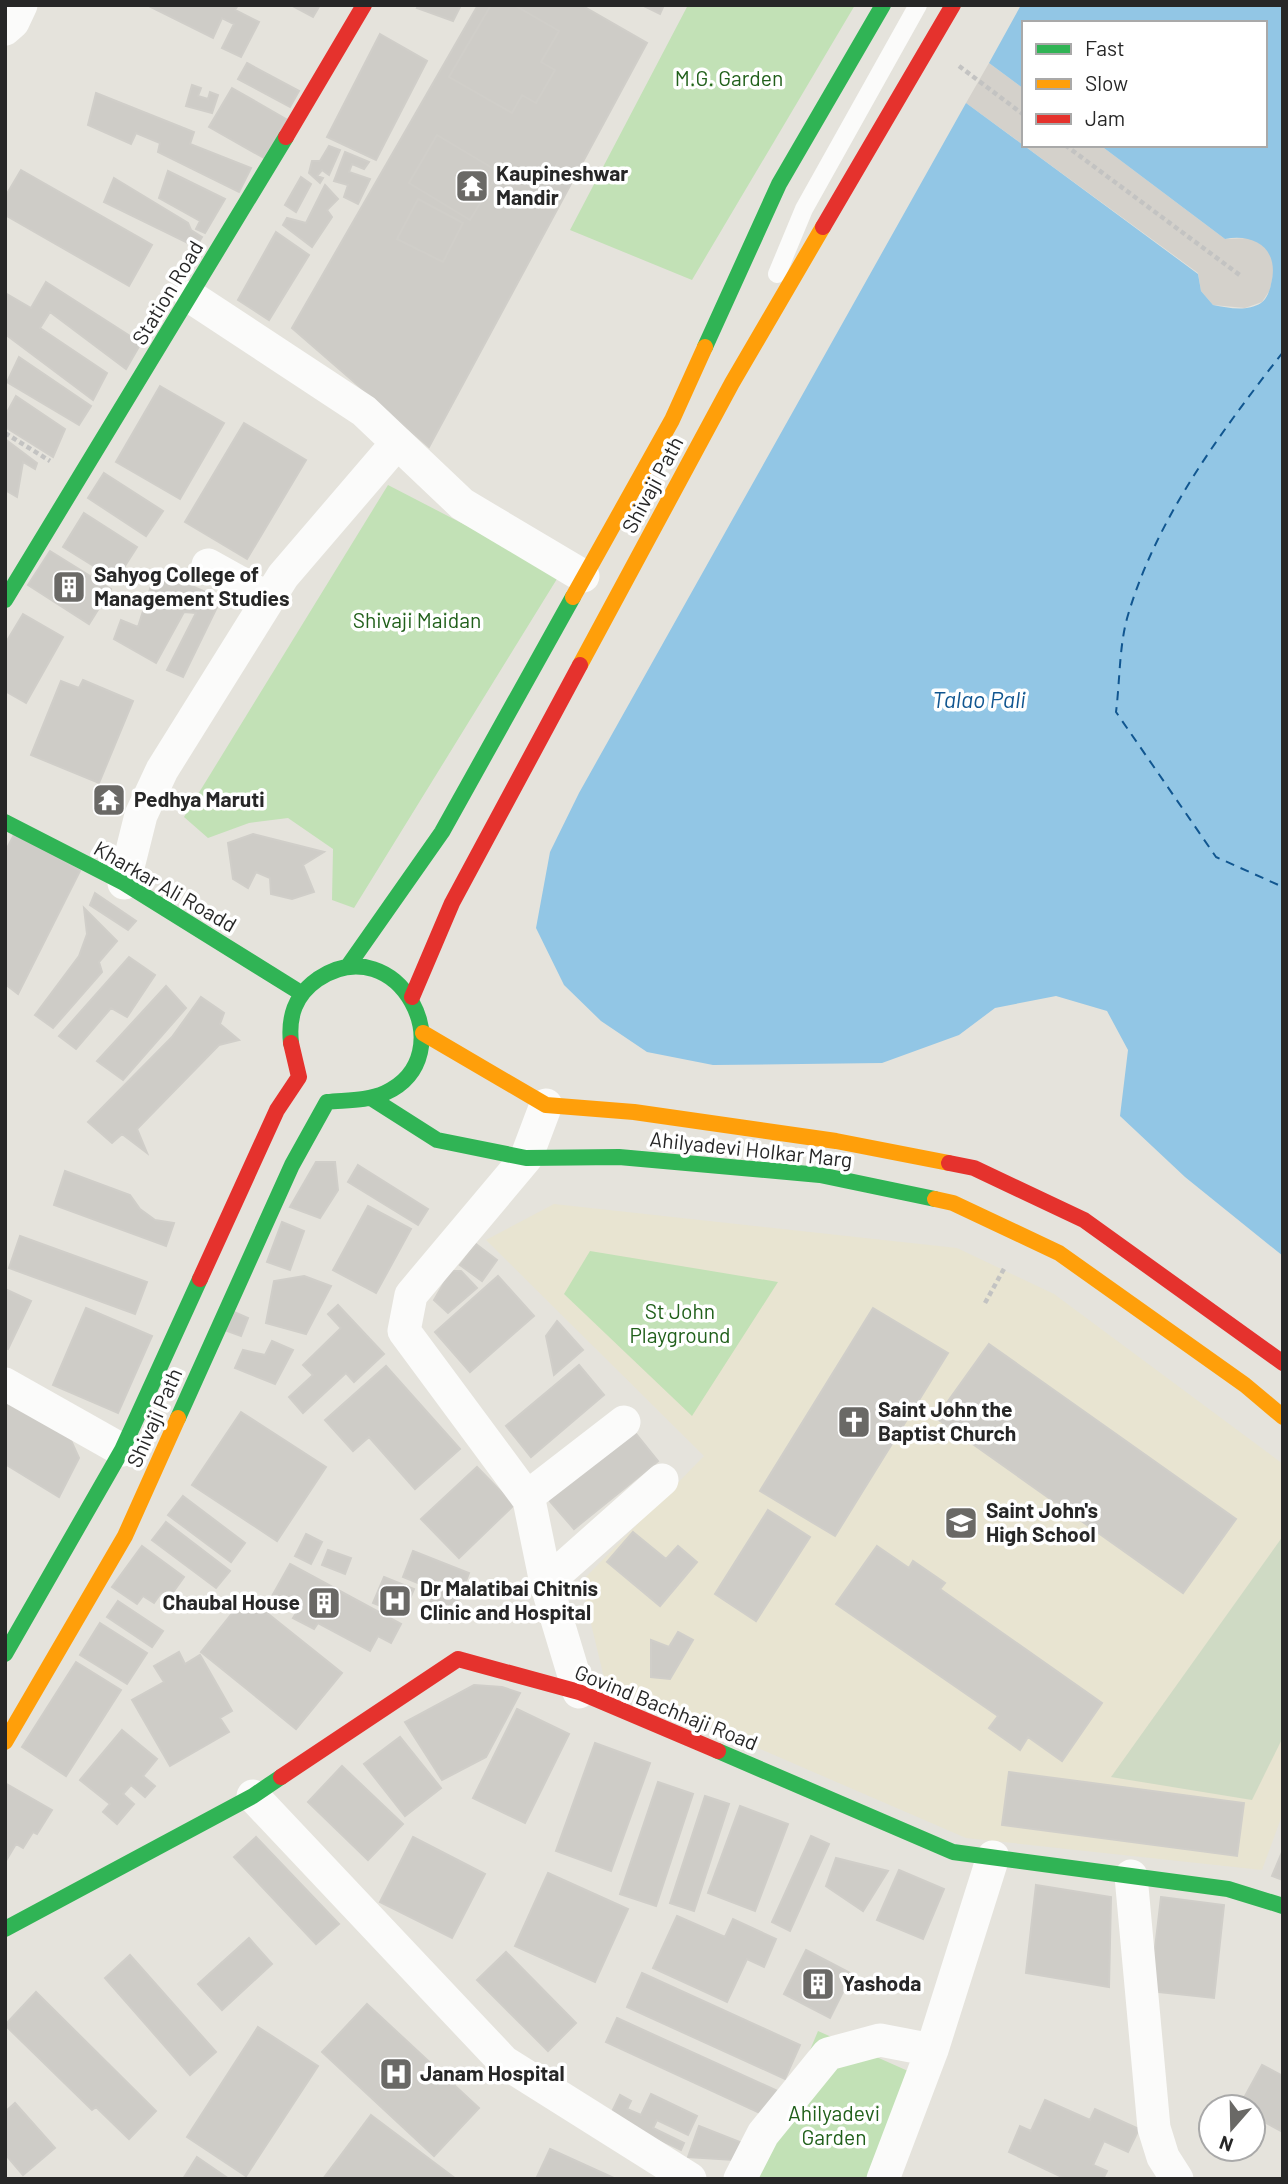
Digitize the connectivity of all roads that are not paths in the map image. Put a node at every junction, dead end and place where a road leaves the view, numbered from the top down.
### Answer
1 (21, 5) edge
2 (364, 5) edge
3 (883, 5) edge
4 (918, 5) edge
5 (953, 5) edge
6 (5, 29) edge
7 (191, 297) junction
8 (732, 383) junction
9 (397, 443) junction
10 (208, 565) dead end
11 (583, 576) junction
12 (269, 599) junction
13 (5, 600) edge
14 (5, 822) edge
15 (124, 883) junction
16 (348, 966) junction
17 (301, 993) junction
18 (412, 997) junction
19 (423, 1034) junction
20 (371, 1098) junction
21 (546, 1104) junction
22 (526, 1158) junction
23 (1283, 1363) edge
24 (5, 1384) edge
25 (1283, 1417) edge
26 (625, 1422) dead end
27 (122, 1450) junction
28 (662, 1480) dead end
29 (527, 1497) junction
30 (546, 1583) junction
31 (5, 1654) edge
32 (579, 1692) junction
33 (5, 1742) edge
34 (253, 1796) junction
35 (992, 1857) junction
36 (1131, 1876) junction
37 (1283, 1906) edge
38 (5, 1929) edge
39 (932, 2050) junction
40 (690, 2179) edge
41 (740, 2179) edge
42 (883, 2179) edge
43 (1177, 2179) edge

1 - 6 street
2 - 7 main road, Station Road
3 - 11 main road, Shivaji Path
4 - 8 lane
5 - 8 main road, Shivaji Path
7 - 9 street
7 - 13 main road, Station Road
8 - 18 main road, Shivaji Path
9 - 11 street
9 - 12 street
10 - 12 street
11 - 16 main road, Shivaji Path
12 - 15 street
14 - 15 main road, Kharkar Ali Roadd
15 - 17 main road, Kharkar Ali Roadd
16 - 17 main road
16 - 18 main road
17 - 27 main road
18 - 19 main road
19 - 20 main road
19 - 21 main road, Ahilyadevi Holkar Marg
20 - 22 main road, Ahilyadevi Holkar Marg
20 - 33 main road, Shivaji Path
21 - 22 street
21 - 23 main road, Ahilyadevi Holkar Marg
22 - 25 main road, Ahilyadevi Holkar Marg
22 - 29 street
24 - 27 street
26 - 29 street
27 - 31 main road
28 - 30 street
29 - 30 street
30 - 32 street
32 - 34 main road, Govind Bachhaji Road
32 - 35 main road, Govind Bachhaji Road
34 - 38 main road, Govind Bachhaji Road
34 - 40 street
35 - 36 main road, Govind Bachhaji Road
35 - 39 street
36 - 37 main road, Govind Bachhaji Road
36 - 43 street
39 - 41 street
39 - 42 street

